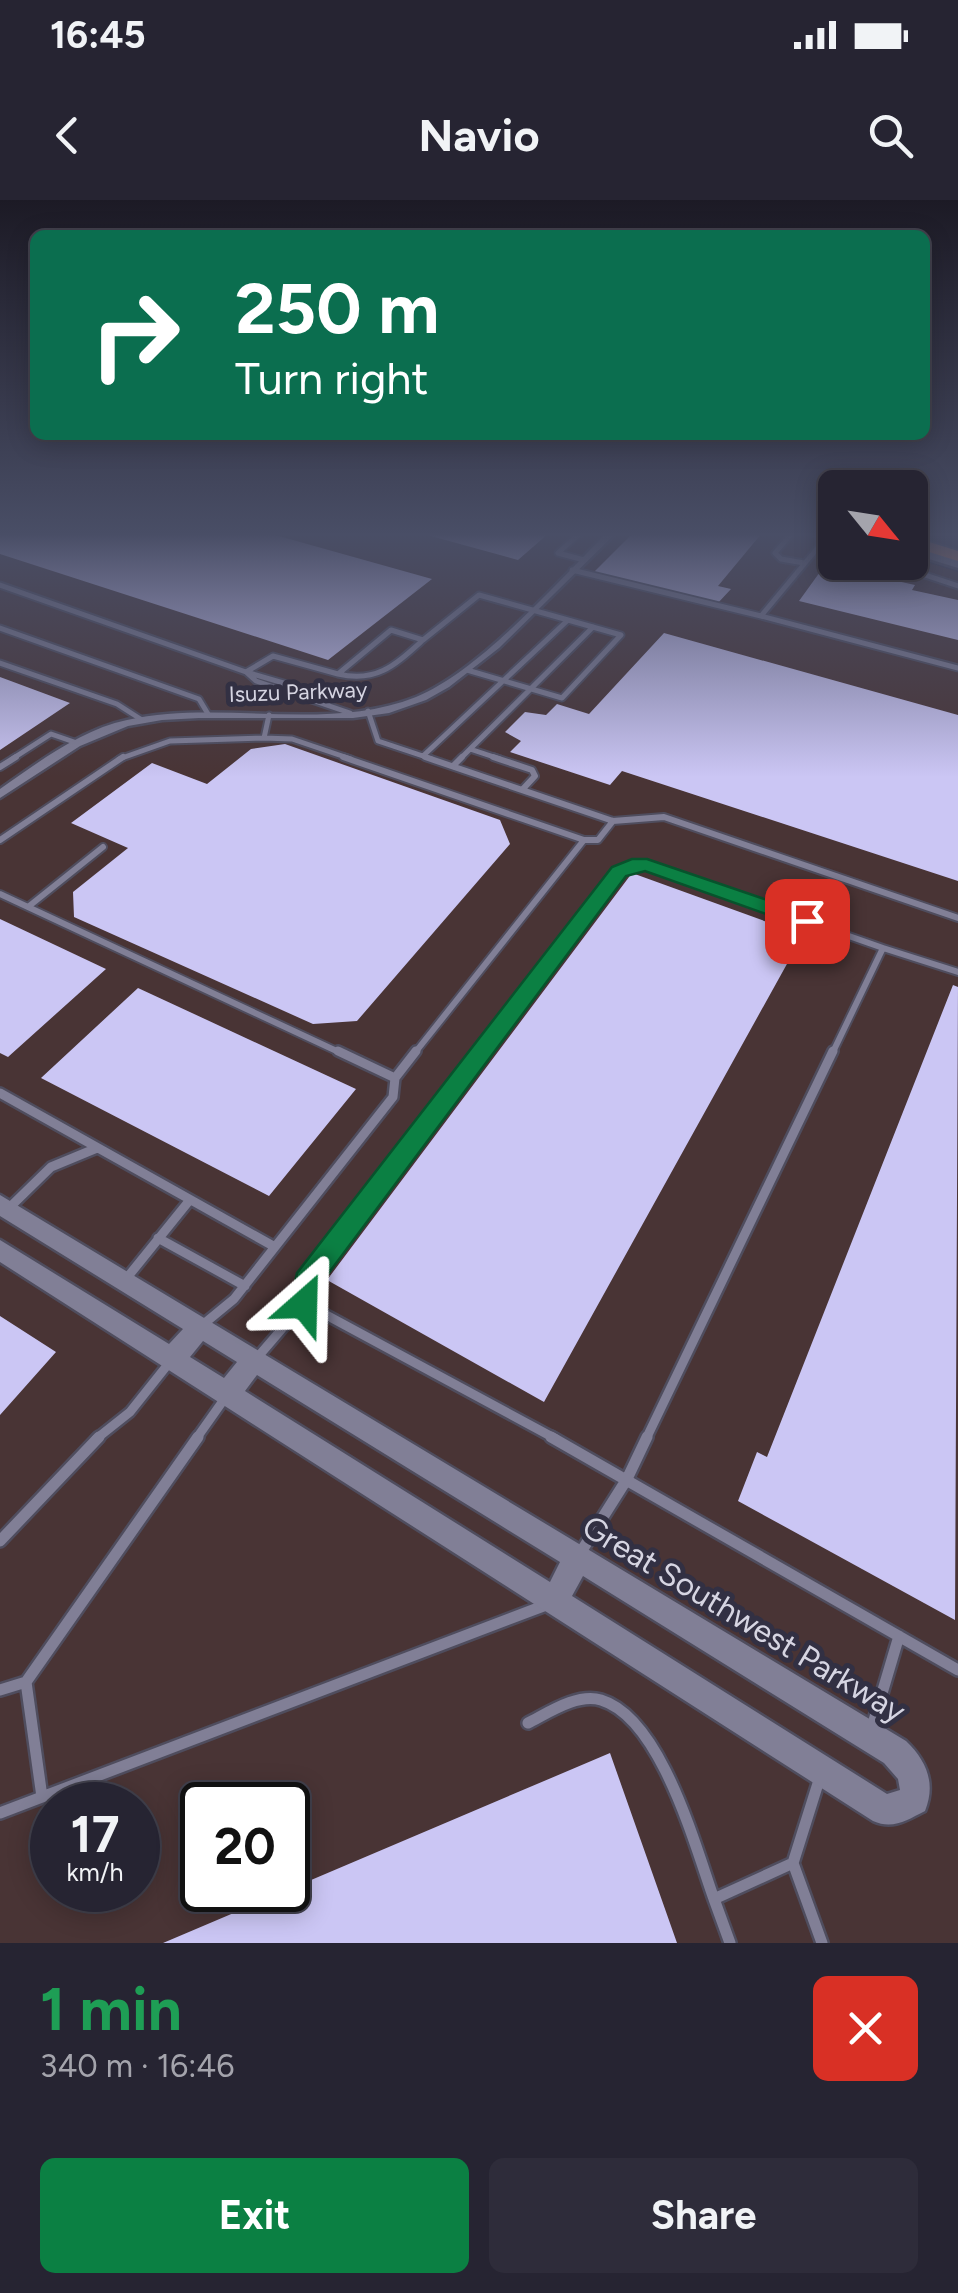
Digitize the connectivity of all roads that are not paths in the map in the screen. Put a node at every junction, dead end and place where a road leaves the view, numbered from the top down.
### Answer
1 (83, 614) edge
2 (455, 614) edge
3 (526, 614) edge
4 (547, 614) edge
5 (754, 614) edge
6 (761, 616) joint
7 (568, 620) junction
8 (593, 627) junction
9 (0, 628) edge
10 (423, 640) junction
11 (0, 663) edge
12 (958, 668) edge
13 (467, 670) junction
14 (246, 672) junction
15 (338, 674) junction
16 (502, 680) junction
17 (531, 689) junction
18 (328, 703) junction
19 (368, 711) junction
20 (350, 713) junction
21 (208, 714) junction
22 (269, 715) junction
23 (142, 720) junction
24 (264, 738) junction
25 (77, 743) junction
26 (470, 749) junction
27 (423, 756) junction
28 (453, 766) junction
29 (0, 767) edge
30 (522, 790) junction
31 (0, 794) edge
32 (614, 821) junction
33 (0, 840) edge
34 (584, 840) junction
35 (103, 847) dead end
36 (0, 894) edge
37 (28, 907) junction
38 (958, 918) edge
39 (883, 948) junction
40 (958, 972) edge
41 (395, 1078) junction
42 (0, 1093) edge
43 (97, 1148) junction
44 (189, 1201) junction
45 (3, 1210) edge
46 (158, 1238) junction
47 (275, 1248) junction
48 (0, 1250) edge
49 (124, 1280) junction
50 (244, 1286) junction
51 (304, 1304) junction
52 (200, 1326) junction
53 (172, 1359) junction
54 (254, 1360) junction
55 (228, 1394) junction
56 (627, 1479) junction
57 (0, 1541) edge
58 (577, 1558) junction
59 (555, 1601) junction
60 (899, 1636) junction
61 (958, 1670) edge
62 (26, 1682) junction
63 (0, 1690) edge
64 (528, 1723) dead end
65 (869, 1736) junction
66 (822, 1771) junction
67 (40, 1782) edge
68 (81, 1782) edge
69 (30, 1802) edge
70 (0, 1814) edge
71 (793, 1864) junction
72 (714, 1899) junction
73 (730, 1943) edge
74 (822, 1943) edge

1 - 14 lane
2 - 10 lane
3 - 13 street, Isuzu Parkway
4 - 7 lane
5 - 6 lane
6 - 12 lane
7 - 8 lane
7 - 16 lane
8 - 17 lane
8 - 17 lane
9 - 21 lane
10 - 15 lane
10 - 15 lane
11 - 23 lane
13 - 16 lane
13 - 19 street, Isuzu Parkway
14 - 15 lane
14 - 18 lane
14 - 18 lane
16 - 17 lane
16 - 27 lane
17 - 26 lane
18 - 20 lane
19 - 20 street, Isuzu Parkway
19 - 27 lane
20 - 22 street, Isuzu Parkway
21 - 22 street, Isuzu Parkway
21 - 23 street, Isuzu Parkway
22 - 24 lane
23 - 25 street, Isuzu Parkway
24 - 33 lane
24 - 34 lane
25 - 29 lane
25 - 31 street, Isuzu Parkway
26 - 28 lane
26 - 30 lane
27 - 28 lane
28 - 30 lane
30 - 32 lane
32 - 34 lane
32 - 38 lane
34 - 41 lane
35 - 37 lane
36 - 37 lane
37 - 41 lane
39 - 40 lane
39 - 51 lane
39 - 56 lane
41 - 47 lane
42 - 43 lane
43 - 44 lane
43 - 45 lane
44 - 46 lane
44 - 47 lane
45 - 49 street, Great Southwest Parkway
46 - 49 lane
46 - 50 lane
47 - 50 lane
48 - 53 street, Great Southwest Parkway
49 - 52 street, Great Southwest Parkway
50 - 52 lane
51 - 54 lane
51 - 56 lane
52 - 53 street
52 - 54 street, Great Southwest Parkway
53 - 55 street, Great Southwest Parkway
53 - 57 lane
54 - 55 street
54 - 58 street, Great Southwest Parkway
55 - 59 street, Great Southwest Parkway
55 - 62 lane
56 - 58 lane
56 - 60 lane
58 - 59 street
58 - 65 street, Great Southwest Parkway
59 - 66 street, Great Southwest Parkway
59 - 68 lane
60 - 61 lane
60 - 65 lane
62 - 63 lane
62 - 67 lane
64 - 72 lane
65 - 66 street, Great Southwest Parkway
66 - 71 lane
69 - 70 lane
71 - 72 lane
71 - 74 lane
72 - 73 lane

